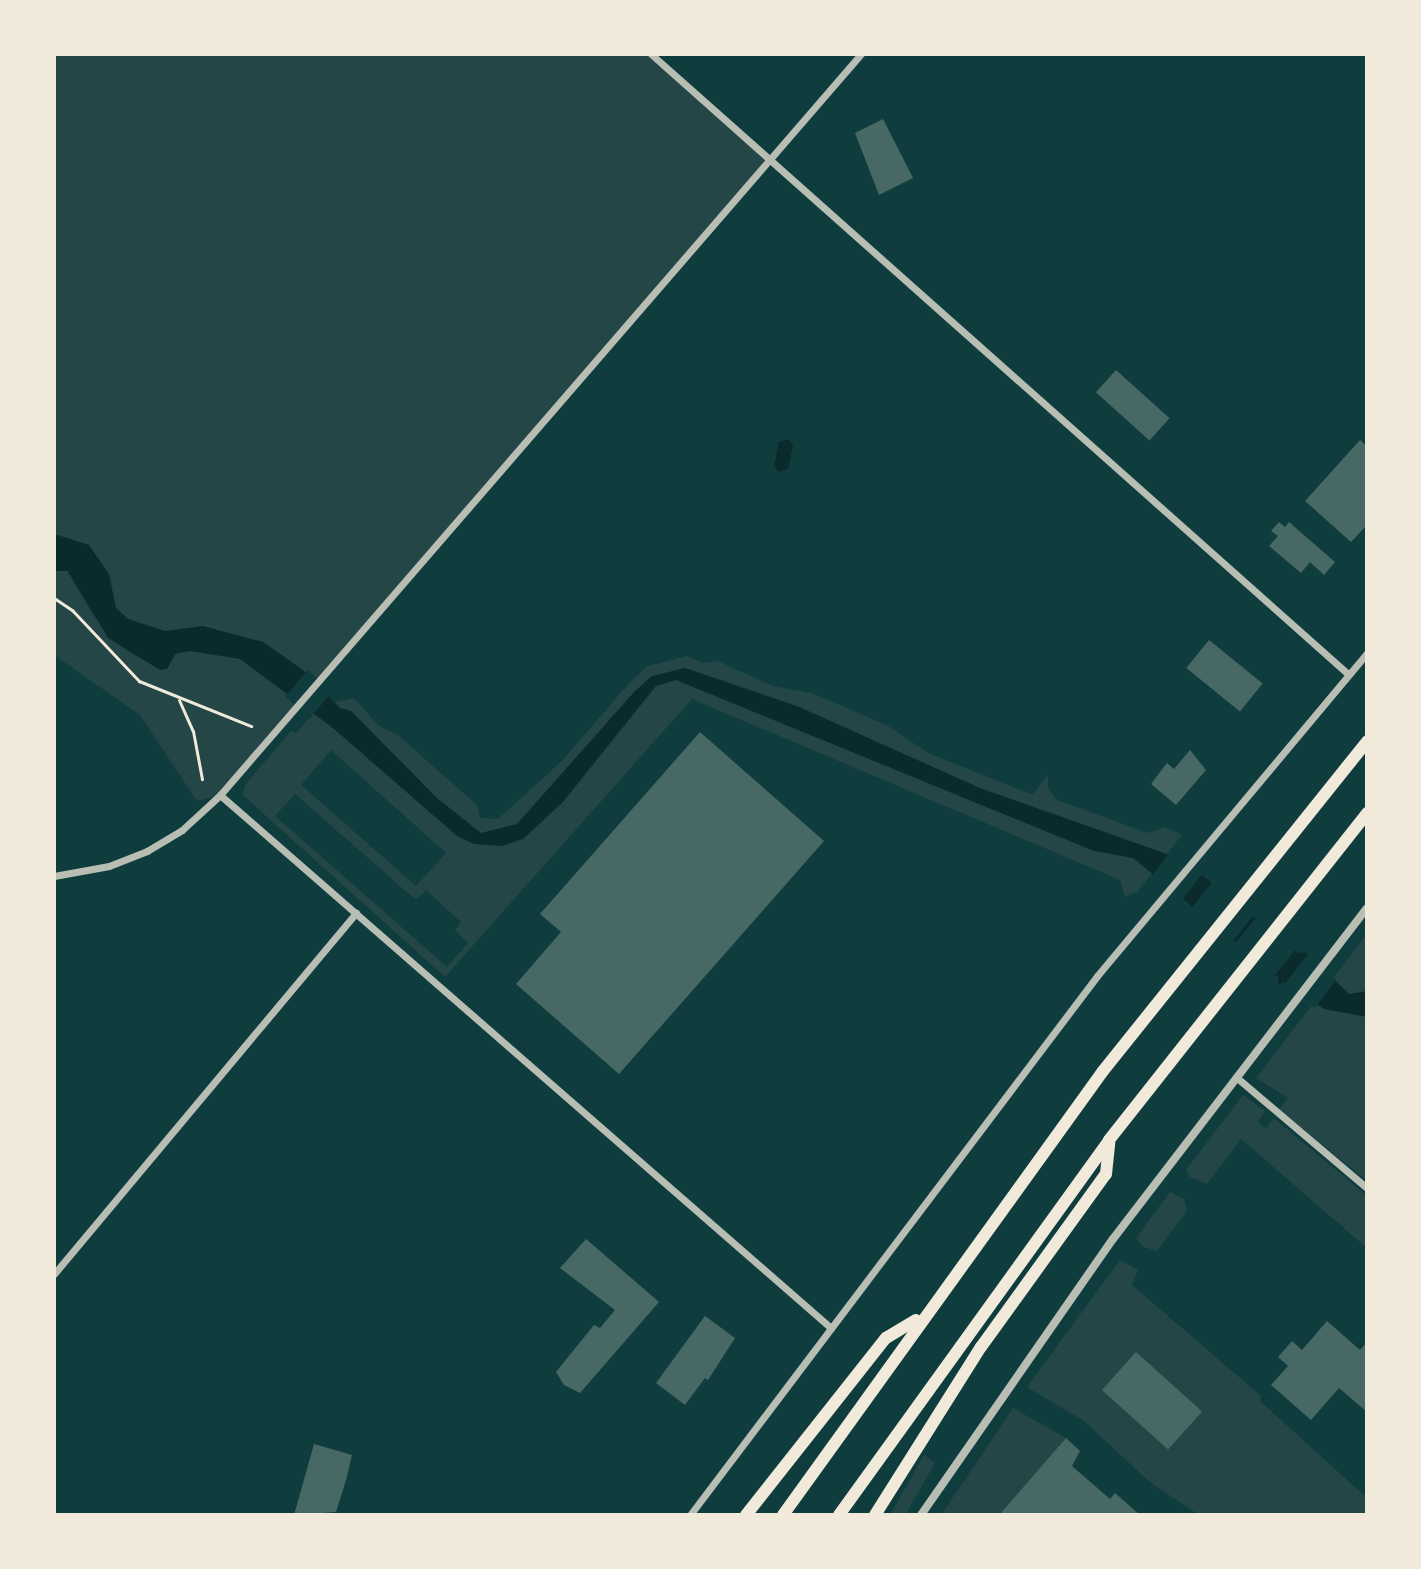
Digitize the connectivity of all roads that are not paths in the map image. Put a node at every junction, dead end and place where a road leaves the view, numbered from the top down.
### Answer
1 (651, 54) edge
2 (861, 54) edge
3 (769, 160) junction
4 (1367, 653) edge
5 (1348, 674) junction
6 (1367, 741) edge
7 (220, 795) junction
8 (1367, 813) edge
9 (54, 876) edge
10 (1367, 908) edge
11 (356, 913) junction
12 (1236, 1077) junction
13 (1109, 1140) junction
14 (1367, 1188) edge
15 (54, 1274) edge
16 (922, 1316) junction
17 (831, 1328) junction
18 (690, 1515) edge
19 (746, 1515) edge
20 (783, 1515) edge
21 (839, 1515) edge
22 (875, 1515) edge
23 (921, 1515) edge

1 - 3 street
2 - 3 street
3 - 5 street
3 - 7 street
4 - 5 street
5 - 17 street
6 - 16 highway
7 - 9 street
7 - 11 street
8 - 13 highway
10 - 12 street
11 - 15 street
11 - 17 street
12 - 14 street
12 - 23 street
13 - 21 highway
13 - 22 highway
16 - 19 highway
16 - 20 highway
17 - 18 street

